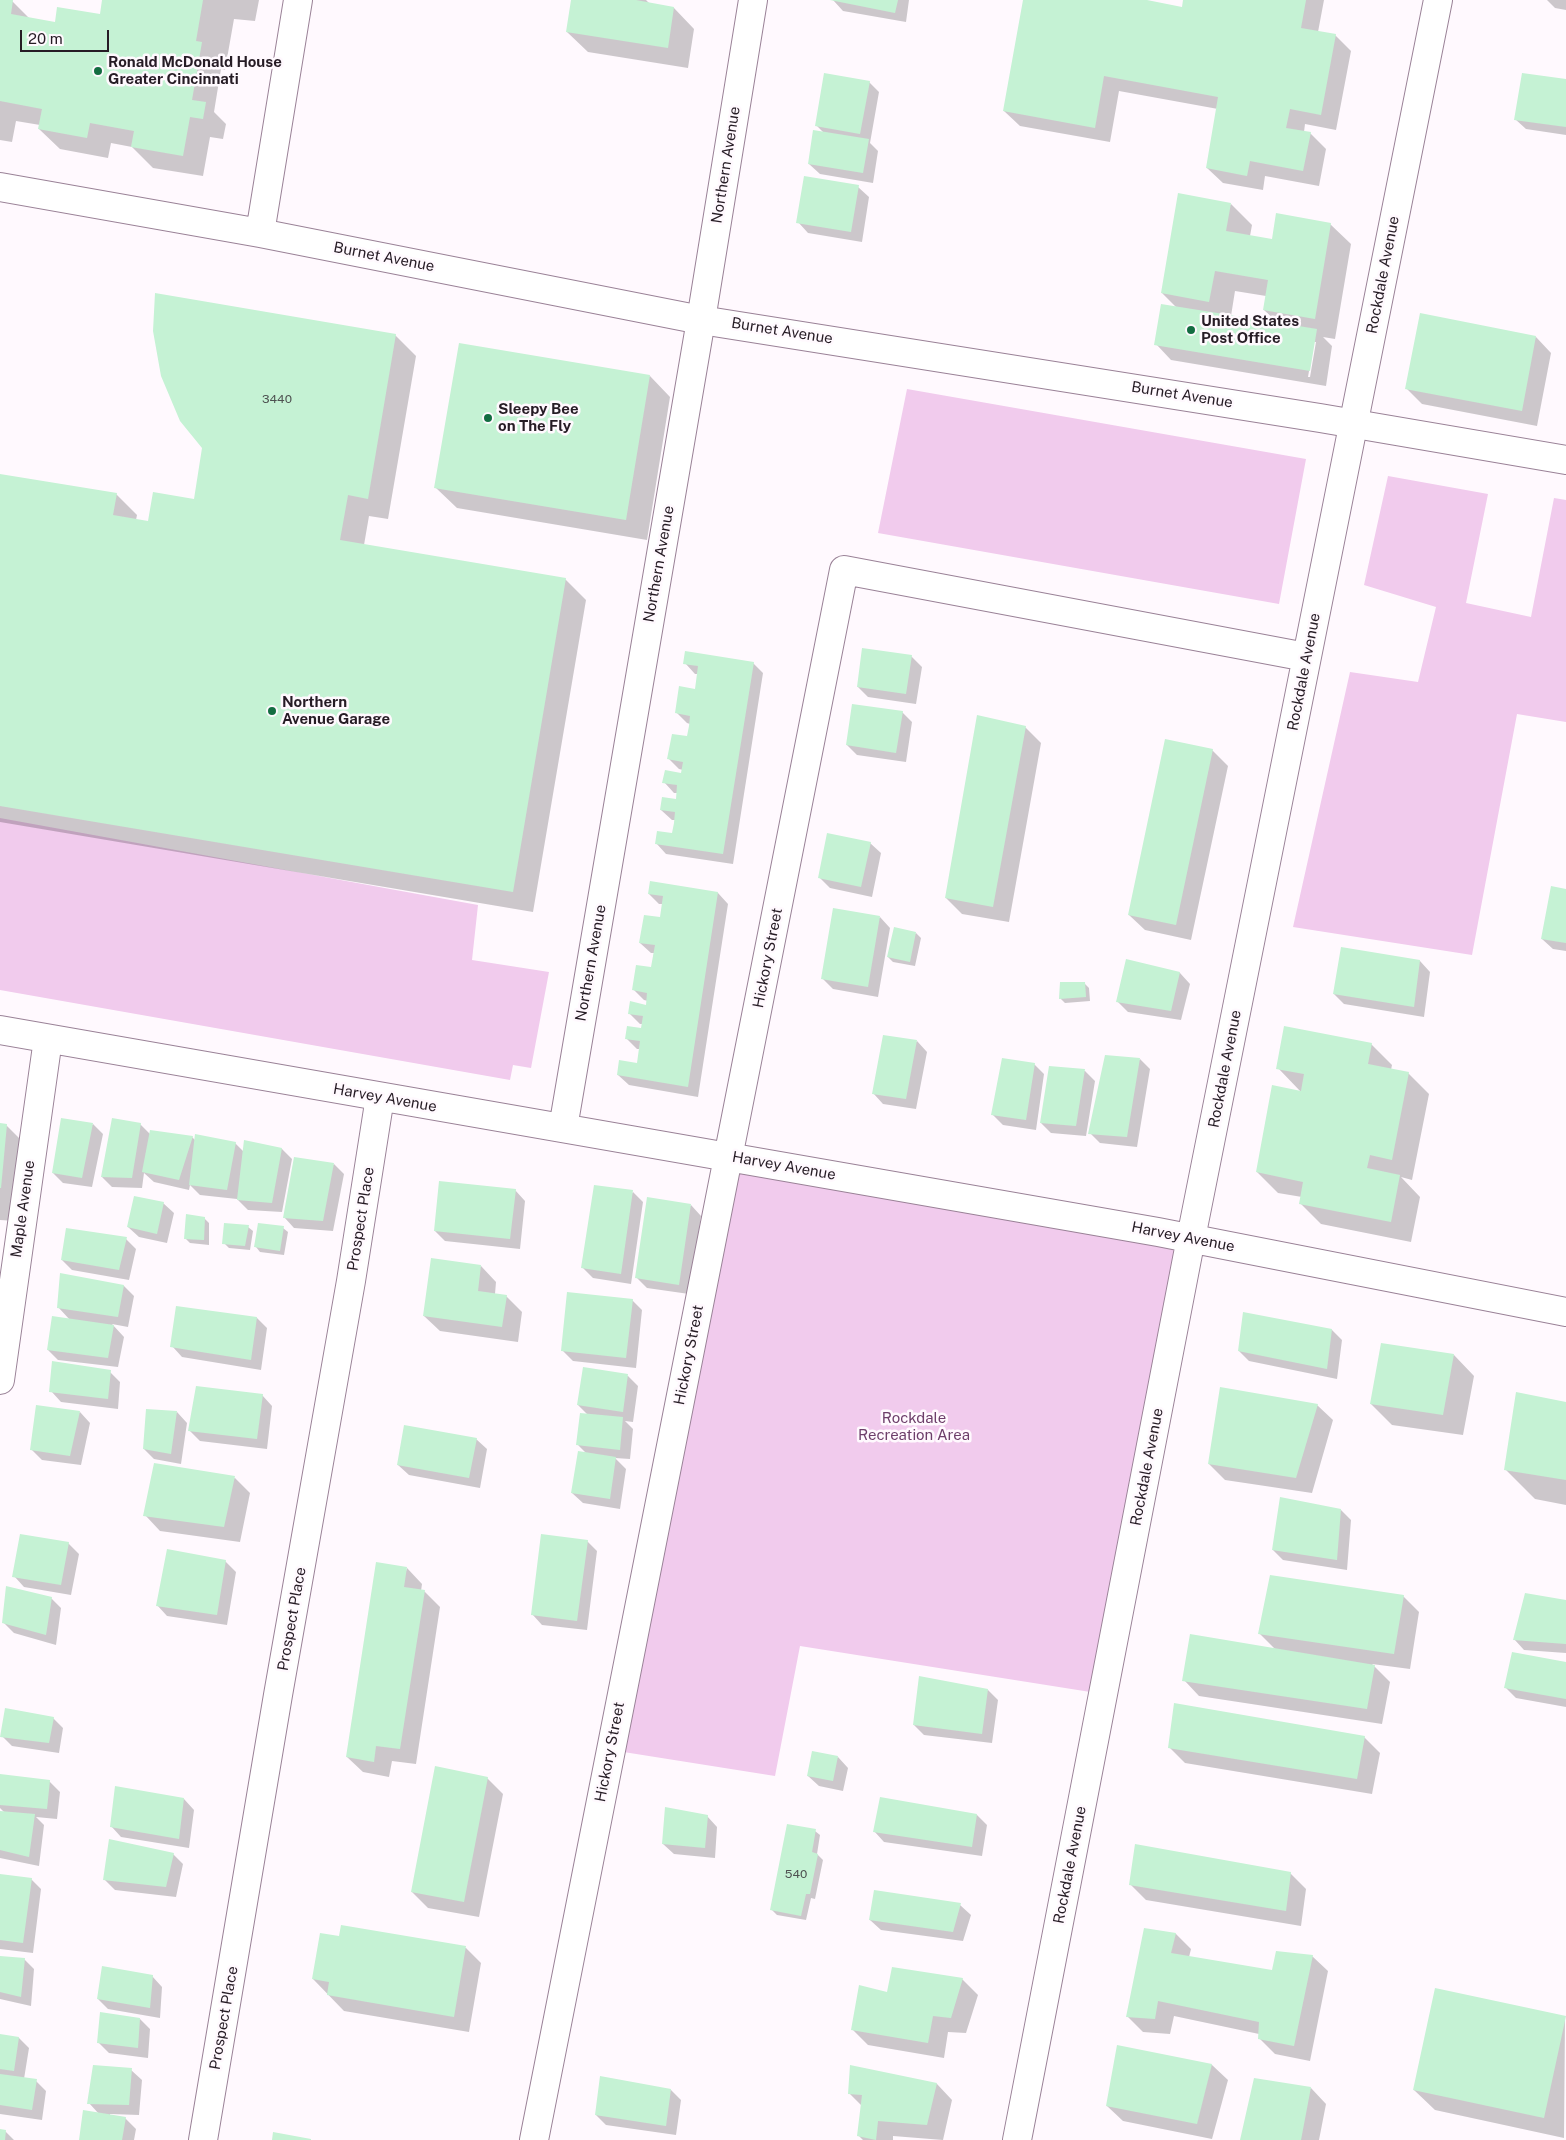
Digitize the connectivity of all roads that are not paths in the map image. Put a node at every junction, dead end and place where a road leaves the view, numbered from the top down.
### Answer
1 (298, 0) edge
2 (753, 0) edge
3 (1438, 0) edge
4 (0, 187) edge
5 (260, 233) junction
6 (701, 320) junction
7 (1353, 423) junction
8 (1566, 460) edge
9 (1306, 657) junction
10 (0, 1030) edge
11 (48, 1039) junction
12 (380, 1097) junction
13 (564, 1128) junction
14 (728, 1156) junction
15 (1191, 1238) junction
16 (1566, 1312) edge
17 (0, 1380) edge
18 (203, 2140) edge
19 (534, 2140) edge
20 (1017, 2140) edge

1 - 5 street
2 - 6 street, Northern Avenue
3 - 7 street, Rockdale Avenue
4 - 5 street, Burnet Avenue
5 - 6 street, Burnet Avenue
6 - 7 street, Burnet Avenue
6 - 13 street, Northern Avenue
7 - 8 street, Burnet Avenue
7 - 9 street, Rockdale Avenue
9 - 14 street, Hickory Street
9 - 15 street, Rockdale Avenue
10 - 11 street, Harvey Avenue
11 - 12 street, Harvey Avenue
11 - 17 street, Maple Avenue
12 - 13 street, Harvey Avenue
12 - 18 street, Prospect Place
13 - 14 street, Harvey Avenue
14 - 15 street, Harvey Avenue
14 - 19 street, Hickory Street
15 - 16 street, Harvey Avenue
15 - 20 street, Rockdale Avenue

